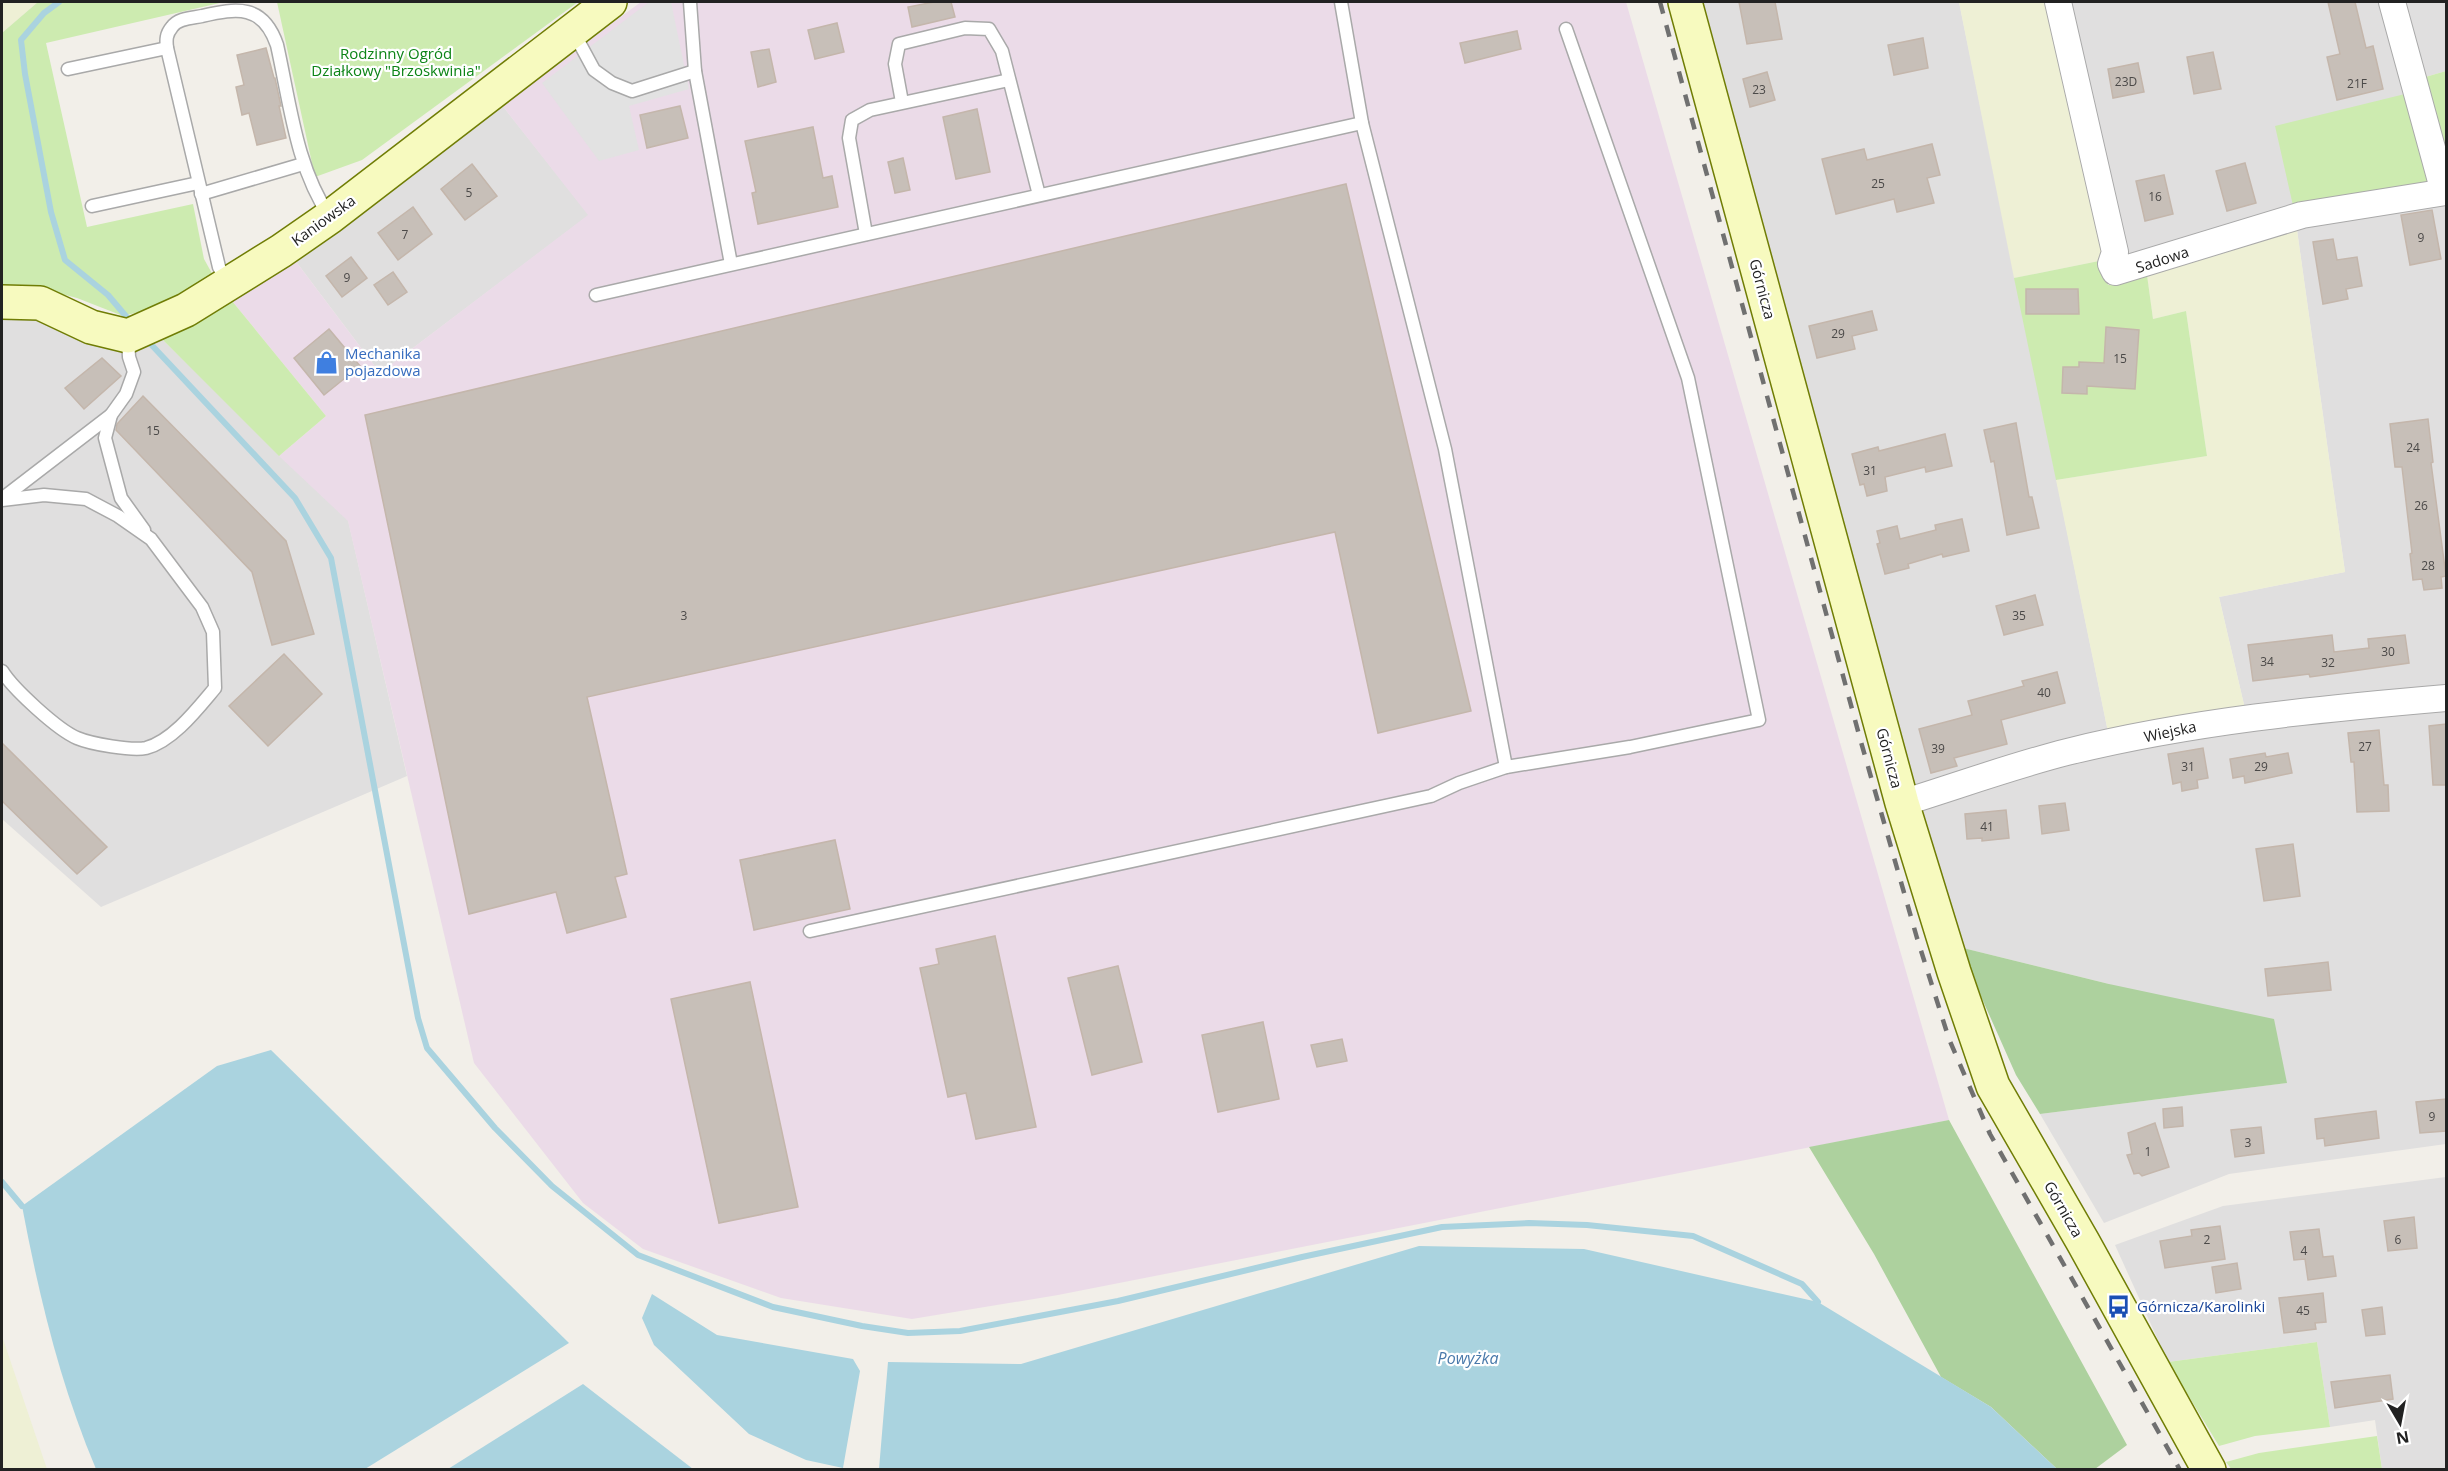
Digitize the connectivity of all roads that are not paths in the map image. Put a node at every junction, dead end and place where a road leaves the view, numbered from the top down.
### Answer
1 (610, 2) edge
2 (690, 2) edge
3 (1341, 2) edge
4 (1685, 2) edge
5 (2058, 2) edge
6 (2392, 2) edge
7 (1566, 29) dead end
8 (572, 30) junction
9 (167, 48) junction
10 (68, 69) dead end
11 (695, 70) junction
12 (1009, 80) junction
13 (902, 102) junction
14 (1362, 123) junction
15 (303, 164) junction
16 (199, 188) junction
17 (2445, 192) edge
18 (1039, 195) junction
19 (92, 206) dead end
20 (330, 217) junction
21 (866, 234) junction
22 (731, 264) junction
23 (228, 284) junction
24 (596, 295) dead end
25 (2, 302) edge
26 (128, 336) junction
27 (111, 415) junction
28 (2, 499) edge
29 (151, 539) junction
30 (2, 671) edge
31 (2446, 698) edge
32 (1506, 767) junction
33 (1902, 803) junction
34 (810, 931) dead end
35 (2209, 1470) edge

1 - 8 street, Kaniowska
2 - 11 lane
3 - 14 lane
4 - 33 street, Górnicza
5 - 17 street, Sadowa
6 - 17 street
7 - 32 lane
8 - 11 lane
8 - 20 street, Kaniowska
9 - 10 lane
9 - 15 lane
9 - 16 lane
11 - 22 lane
12 - 13 lane
12 - 13 lane
12 - 18 lane
13 - 21 lane
14 - 18 lane
14 - 32 lane
15 - 16 lane
15 - 20 lane
16 - 19 lane
16 - 23 lane
18 - 21 lane
20 - 23 street, Kaniowska
21 - 22 lane
22 - 24 lane
23 - 26 street, Kaniowska
25 - 26 street
26 - 27 lane
27 - 28 lane
27 - 29 lane
28 - 29 lane
29 - 30 lane
31 - 33 street, Wiejska
32 - 34 lane
33 - 35 street, Górnicza

